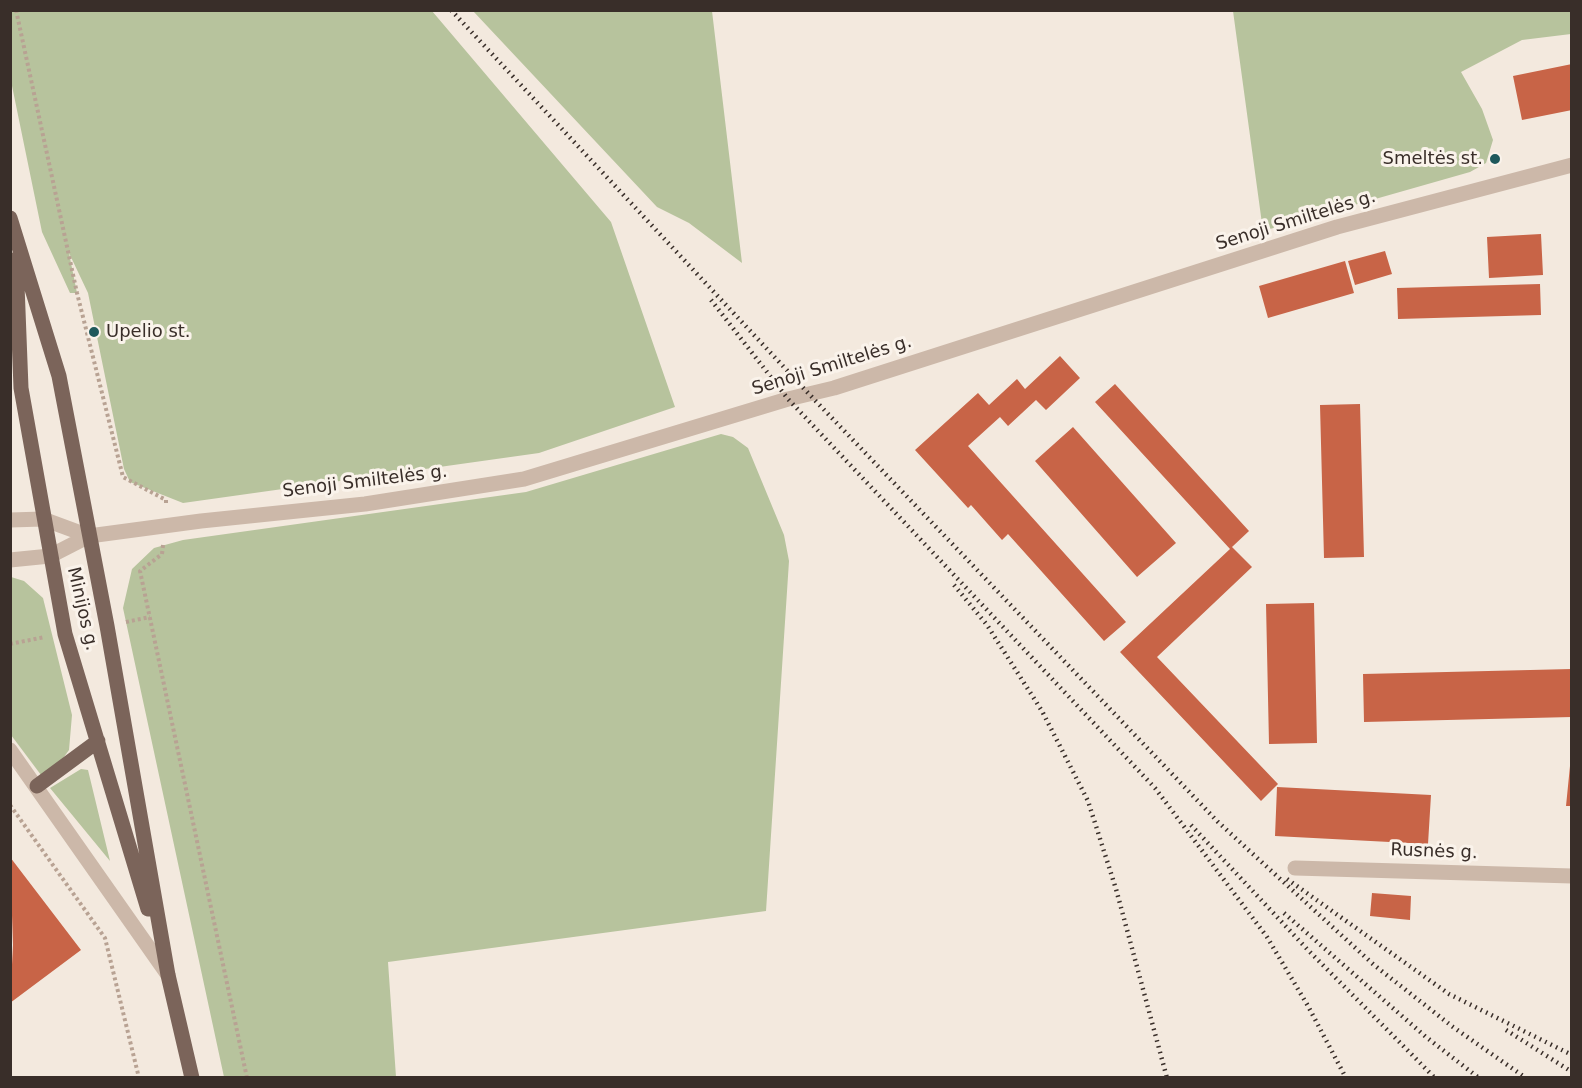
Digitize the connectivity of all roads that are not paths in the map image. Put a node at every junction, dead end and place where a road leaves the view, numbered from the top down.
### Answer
1 (1572, 165) edge
2 (10, 218) edge
3 (15, 241) junction
4 (43, 519) junction
5 (10, 520) edge
6 (90, 536) junction
7 (50, 555) junction
8 (10, 560) edge
9 (98, 741) junction
10 (10, 750) edge
11 (37, 786) junction
12 (1295, 868) dead end
13 (1572, 876) edge
14 (168, 975) junction
15 (192, 1077) edge

1 - 6 street, Senoji Smiltelės g.
2 - 3 main road, Minijos g.
3 - 4 main road, Minijos g.
3 - 6 main road, Minijos g.
4 - 5 street
4 - 6 street
4 - 7 main road, Minijos g.
6 - 7 street
6 - 14 main road, Minijos g.
7 - 8 street
7 - 9 main road, Minijos g.
9 - 11 main road
9 - 14 main road, Minijos g.
10 - 11 street
11 - 14 street
12 - 13 street, Rusnės g.
14 - 15 main road, Minijos g.

